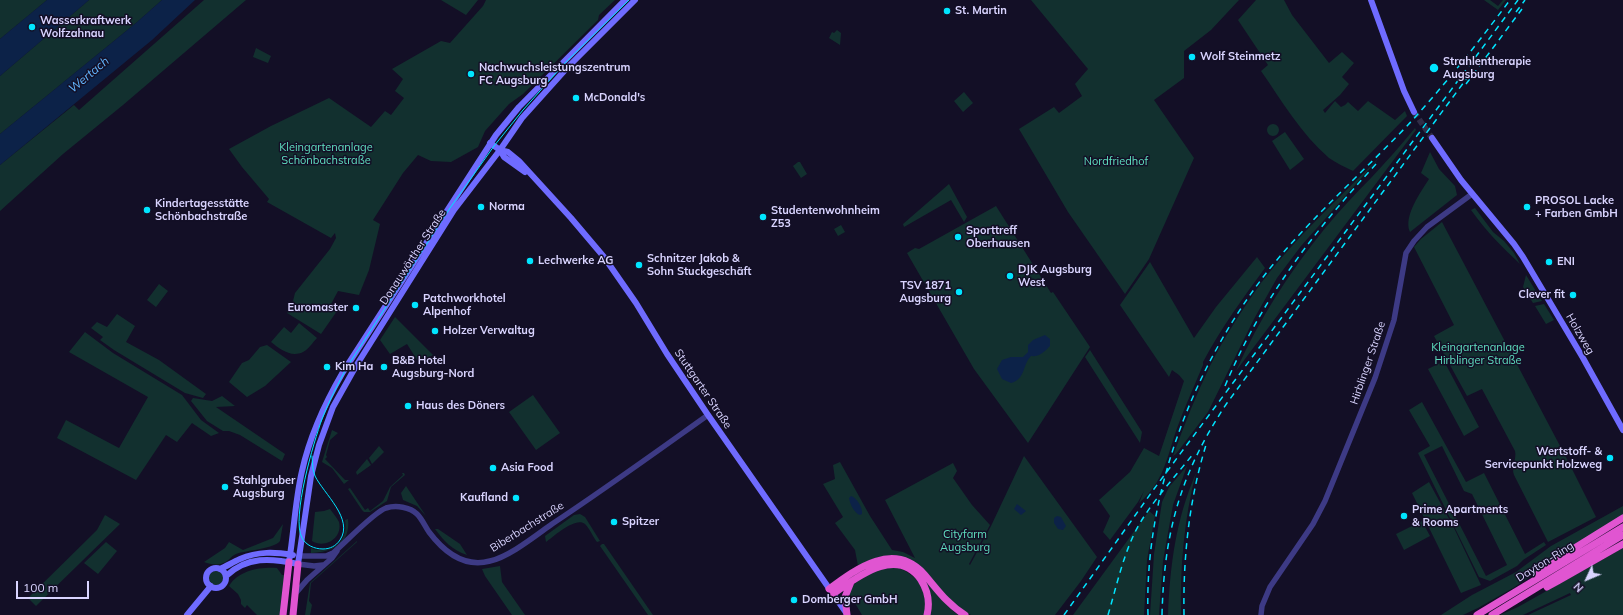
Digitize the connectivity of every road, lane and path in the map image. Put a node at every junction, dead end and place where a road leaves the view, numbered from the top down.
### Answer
1 (625, 0) edge
2 (635, 0) edge
3 (1371, 0) edge
4 (1414, 112) tunnel mouth
5 (1432, 138) tunnel mouth
6 (490, 143) junction
7 (500, 150) junction
8 (1472, 194) junction
9 (708, 415) junction
10 (1623, 430) edge
11 (1623, 518) edge
12 (1623, 526) edge
13 (1623, 535) edge
14 (1623, 544) edge
15 (340, 547) junction
16 (290, 554) junction
17 (299, 556) junction
18 (289, 562) junction
19 (298, 564) junction
20 (324, 565) junction
21 (220, 569) junction
22 (226, 576) junction
23 (852, 582) junction
24 (211, 586) junction
25 (831, 592) junction
26 (295, 594) junction
27 (1518, 595) junction
28 (187, 615) edge
29 (283, 615) edge
30 (293, 615) edge
31 (847, 615) edge
32 (927, 615) edge
33 (965, 615) edge
34 (1261, 615) edge
35 (1477, 615) edge
36 (1492, 615) edge

1 - 6 main road, Donauwörther Straße
2 - 7 main road, Donauwörther Straße
3 - 4 main road
5 - 8 main road
6 - 7 main road, Stuttgarter Straße
6 - 16 main road, Donauwörther Straße
7 - 9 main road, Stuttgarter Straße
7 - 17 main road, Donauwörther Straße
8 - 10 main road, Holzweg
8 - 34 street, Hirblinger Straße
9 - 15 street, Biberbachstraße
9 - 25 main road, Stuttgarter Straße
11 - 27 highway
12 - 27 highway, Dayton-Ring
13 - 27 highway, Dayton-Ring
14 - 27 highway
15 - 17 street, Biberbachstraße
15 - 20 street, Biberbachstraße
16 - 17 main road, Biberbachstraße
16 - 18 main road, Donauwörther Straße
16 - 21 main road
17 - 19 main road, Donauwörther Straße
18 - 19 main road
18 - 22 main road
18 - 29 highway
19 - 20 street
19 - 26 highway
20 - 26 street, Biberbachstraße
21 - 22 main road
21 - 24 main road
22 - 24 main road
23 - 25 highway
23 - 31 highway
23 - 32 highway
24 - 28 main road
25 - 31 main road, Stuttgarter Straße
25 - 33 highway
26 - 30 highway
27 - 35 highway, Dayton-Ring
27 - 36 highway, Dayton-Ring

